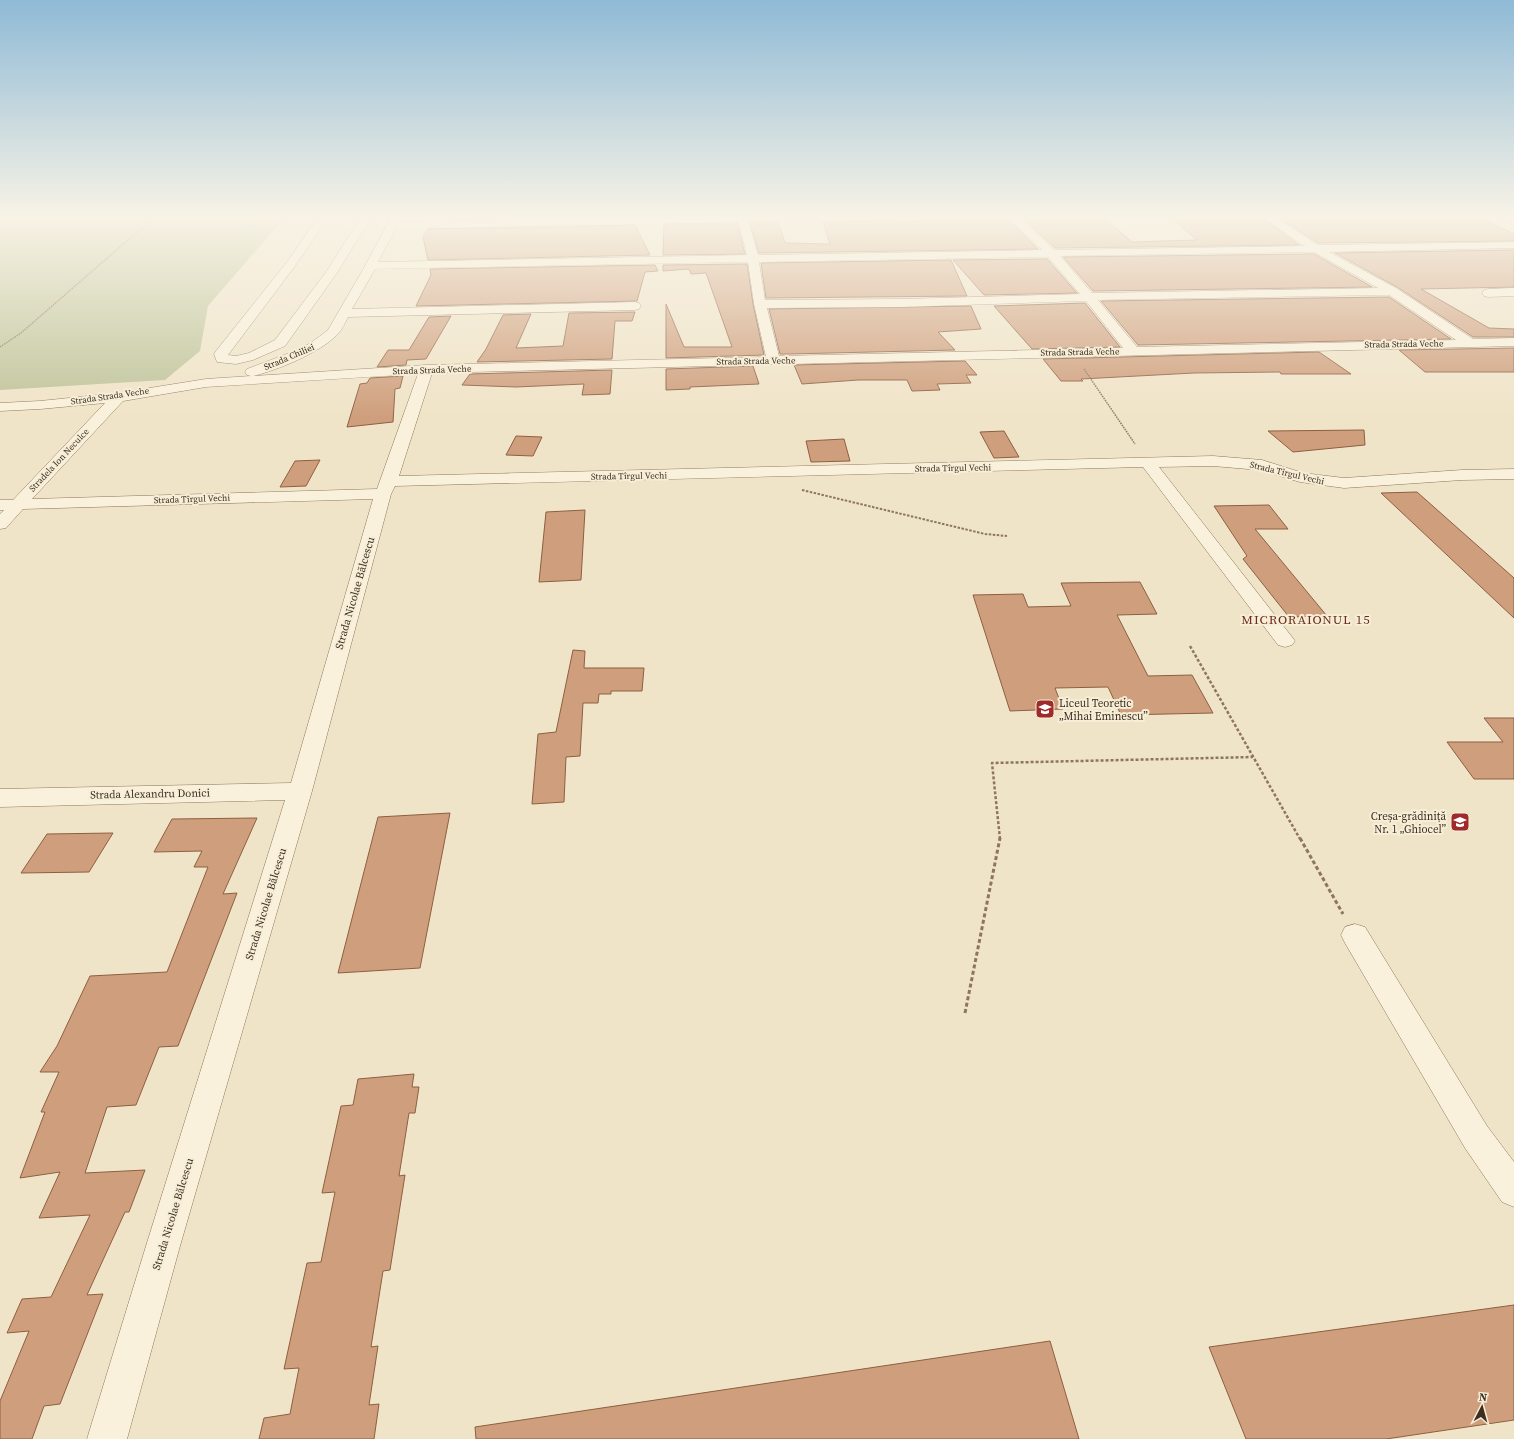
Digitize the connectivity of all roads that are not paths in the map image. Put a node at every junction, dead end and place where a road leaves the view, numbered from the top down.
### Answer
1 (276, 283) edge
2 (324, 283) edge
3 (361, 283) edge
4 (757, 283) edge
5 (1077, 283) edge
6 (1378, 283) edge
7 (1392, 291) junction
8 (1488, 292) dead end
9 (1514, 292) edge
10 (1089, 297) junction
11 (760, 304) junction
12 (634, 306) dead end
13 (344, 313) junction
14 (1514, 342) edge
15 (1470, 343) junction
16 (1132, 351) junction
17 (326, 360) junction
18 (773, 360) junction
19 (426, 369) junction
20 (206, 383) junction
21 (118, 397) junction
22 (0, 407) edge
23 (1148, 463) junction
24 (1514, 474) edge
25 (386, 488) junction
26 (18, 504) junction
27 (0, 505) edge
28 (0, 524) edge
29 (1285, 641) dead end
30 (300, 791) junction
31 (0, 798) edge
32 (1355, 935) road end
33 (1514, 1190) edge
34 (106, 1439) edge

1 - 2 street
3 - 13 street, Strada Chiliei
4 - 11 street
5 - 10 street
6 - 7 street
7 - 10 street
7 - 15 street
8 - 9 street
10 - 11 street
10 - 16 street
11 - 18 street
12 - 13 street
13 - 17 street, Strada Chiliei
14 - 15 street, Strada Strada Veche
15 - 16 street, Strada Strada Veche
16 - 18 street, Strada Strada Veche
17 - 19 street, Strada Strada Veche
17 - 20 street, Strada Strada Veche
17 - 20 street, Strada Chiliei
18 - 19 street, Strada Strada Veche
19 - 25 street, Strada Nicolae Bălcescu
20 - 21 street, Strada Strada Veche
21 - 22 street, Strada Strada Veche
21 - 26 street, Stradela Ion Neculce
23 - 24 street, Strada Tîrgul Vechi
23 - 25 street, Strada Tîrgul Vechi
23 - 29 street
25 - 26 street, Strada Tîrgul Vechi
25 - 30 street, Strada Nicolae Bălcescu
26 - 27 street, Strada Tîrgul Vechi
26 - 28 street, Stradela Ion Neculce
30 - 31 street, Strada Alexandru Donici
30 - 34 street, Strada Nicolae Bălcescu
32 - 33 street

